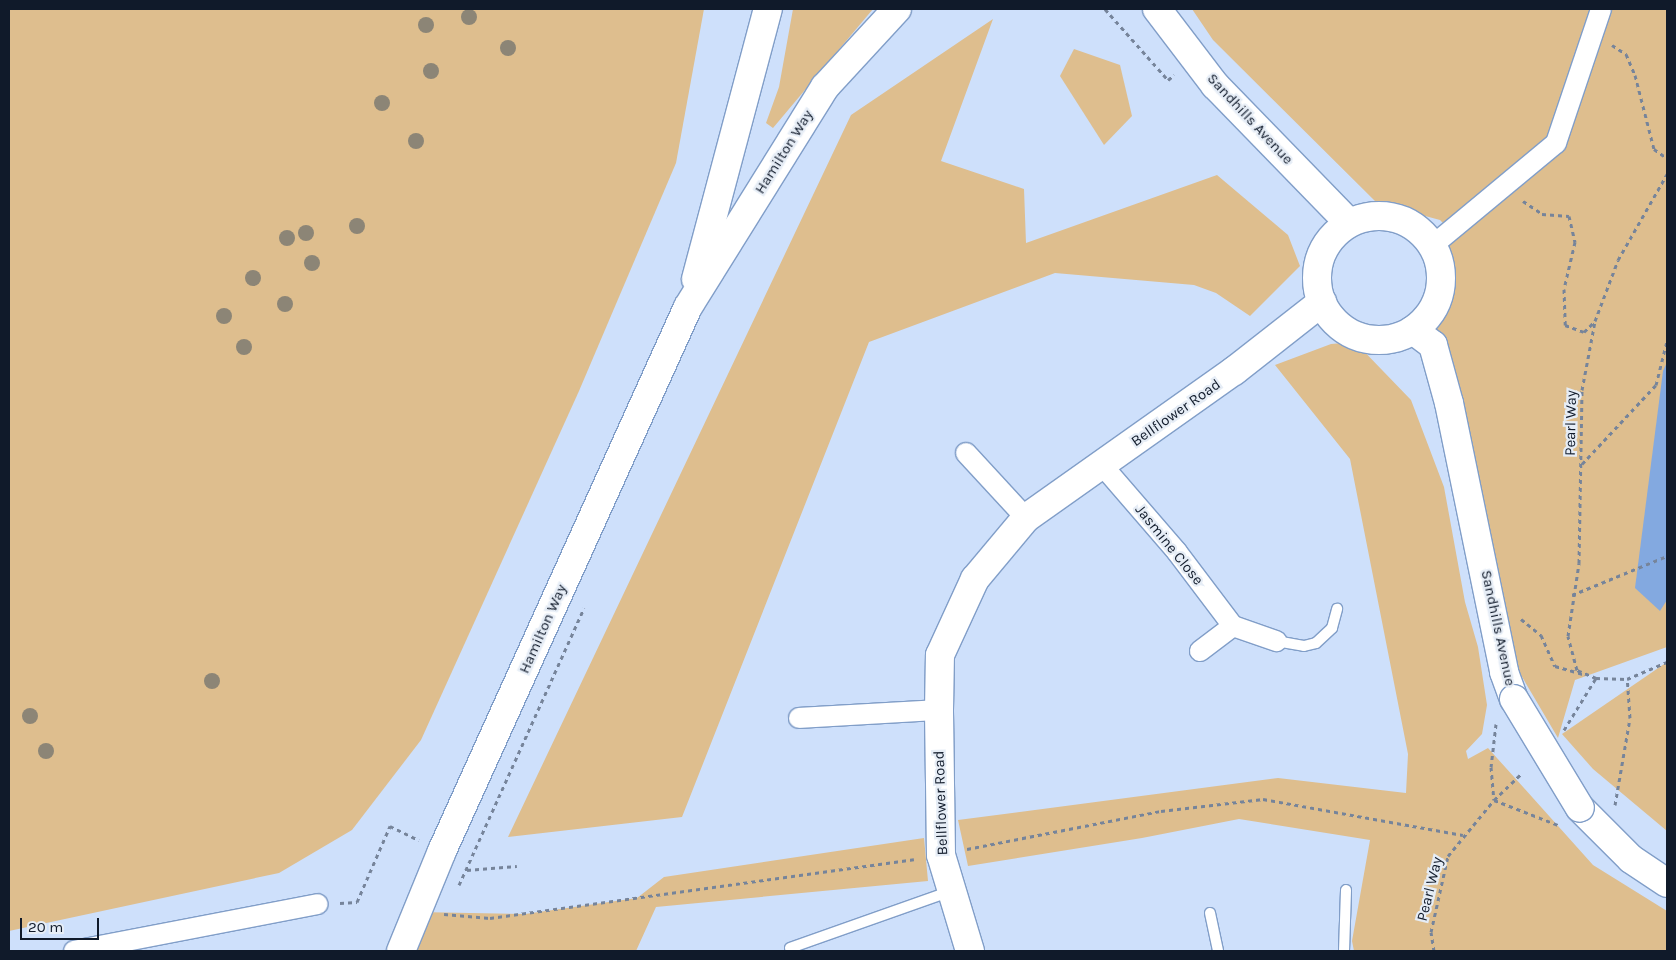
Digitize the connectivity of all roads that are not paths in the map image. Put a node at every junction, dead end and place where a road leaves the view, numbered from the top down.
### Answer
1 (768, 9) edge
2 (897, 9) edge
3 (1157, 9) edge
4 (1600, 9) edge
5 (1349, 223) junction
6 (1432, 246) junction
7 (1322, 302) junction
8 (688, 308) junction
9 (1413, 330) junction
10 (966, 452) dead end
11 (1102, 466) junction
12 (1026, 518) junction
13 (1337, 609) dead end
14 (1233, 626) junction
15 (1276, 641) joint
16 (1200, 651) dead end
17 (939, 710) junction
18 (799, 718) dead end
19 (1667, 883) edge
20 (952, 890) junction
21 (1346, 890) dead end
22 (318, 904) road end
23 (1210, 913) dead end
24 (790, 948) dead end
25 (74, 951) edge
26 (401, 951) edge
27 (970, 951) edge
28 (1218, 951) edge
29 (1344, 951) edge

1 - 8 main road, Hamilton Way
2 - 8 main road, Hamilton Way
3 - 5 main road, Sandhills Avenue
4 - 6 street
5 - 6 main road
5 - 7 main road
6 - 9 main road
7 - 9 main road
7 - 11 main road, Bellflower Road
8 - 26 main road, Hamilton Way
9 - 19 main road, Sandhills Avenue, bridge
10 - 12 street
11 - 12 main road, Bellflower Road
11 - 14 street, Jasmine Close
12 - 17 main road, Bellflower Road
13 - 15 lane
14 - 15 street
14 - 16 street
17 - 18 street
17 - 20 main road, Bellflower Road
20 - 24 lane
20 - 27 main road, Bellflower Road
21 - 29 lane
22 - 25 street
23 - 28 lane

